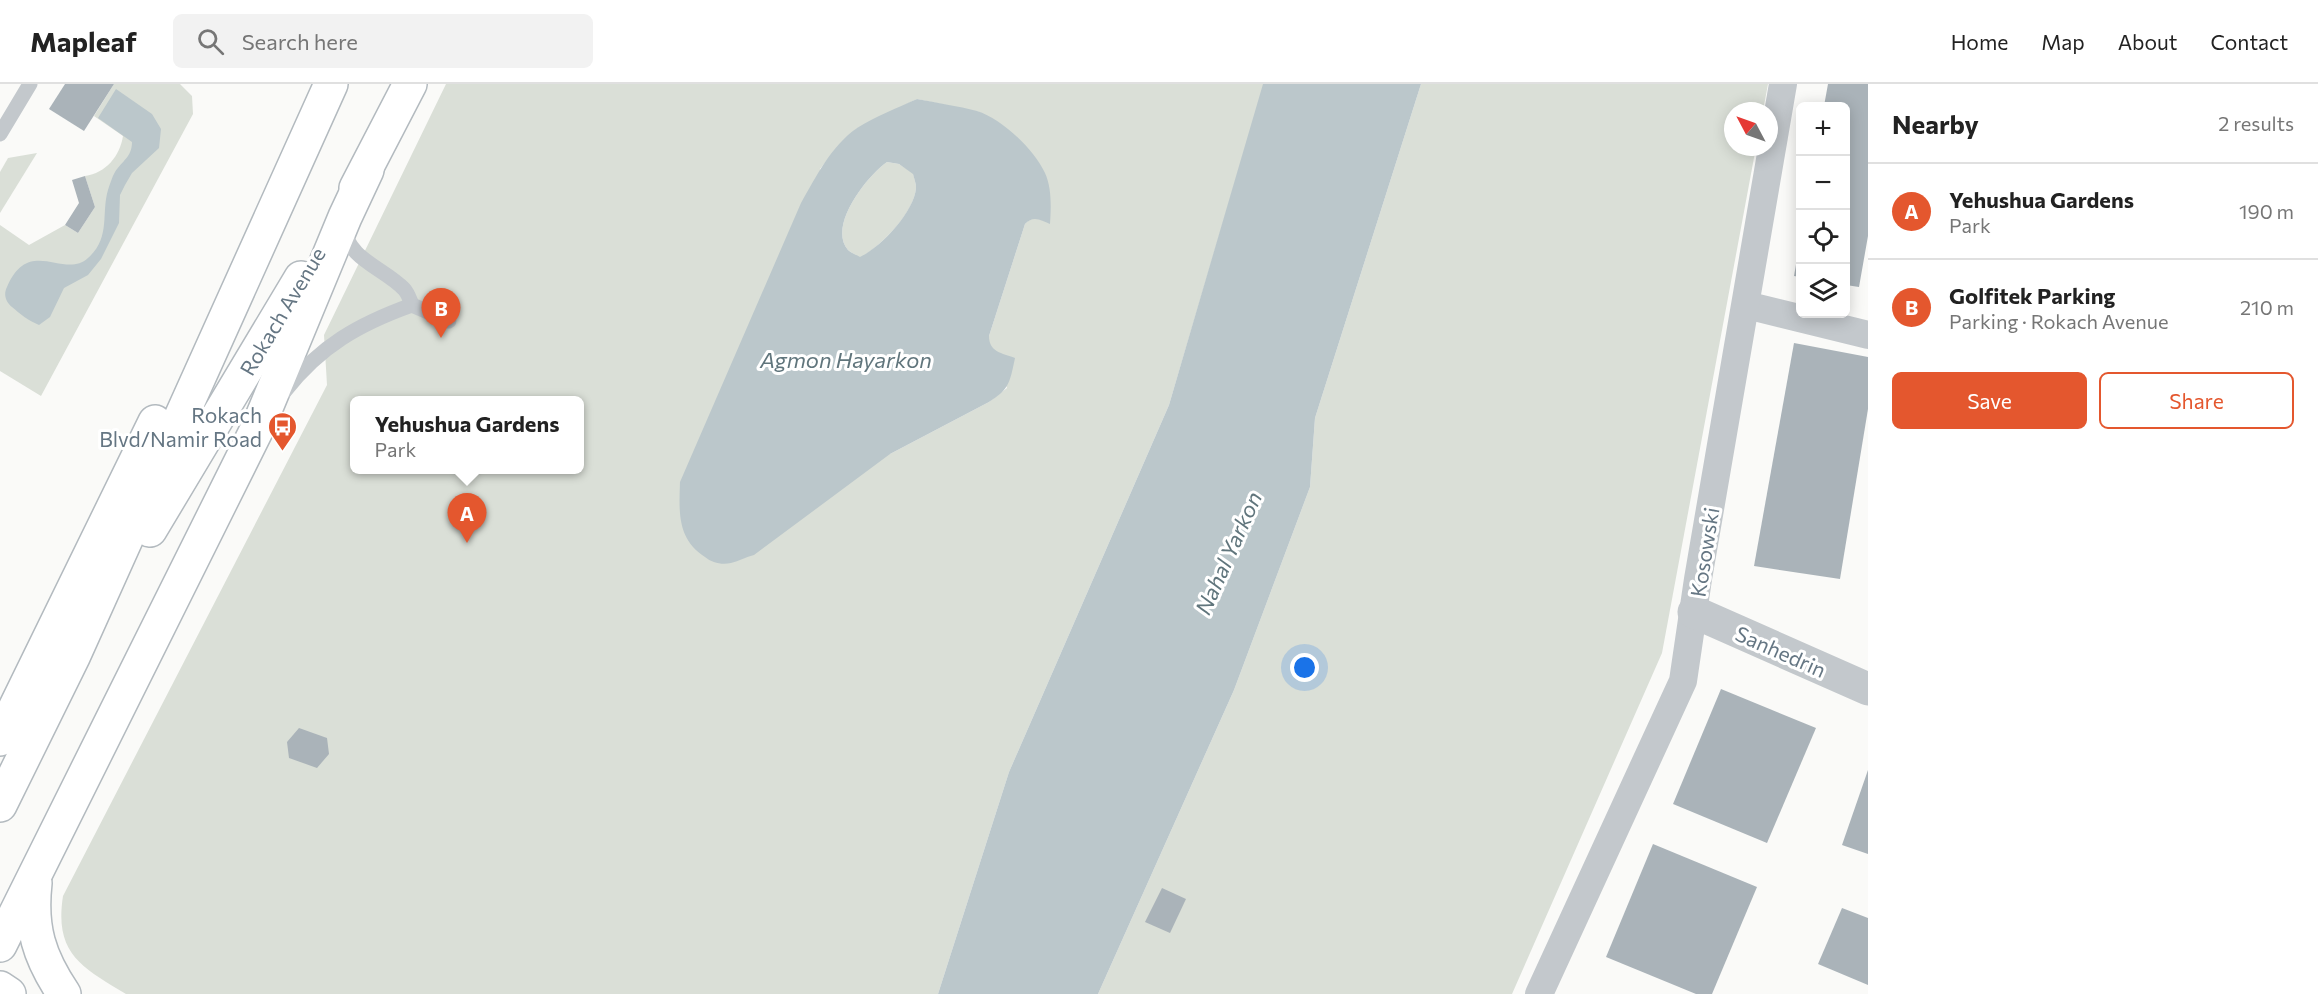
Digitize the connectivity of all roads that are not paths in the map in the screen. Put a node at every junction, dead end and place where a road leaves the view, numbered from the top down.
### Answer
1 (30, 84) edge
2 (321, 84) edge
3 (331, 84) edge
4 (410, 84) edge
5 (1783, 84) edge
6 (0, 134) edge
7 (367, 170) junction
8 (345, 217) junction
9 (412, 305) junction
10 (1746, 305) junction
11 (449, 321) dead end
12 (1868, 335) edge
13 (258, 427) junction
14 (1694, 612) junction
15 (73, 657) junction
16 (1868, 689) edge
17 (0, 738) edge
18 (0, 806) edge
19 (36, 869) junction
20 (0, 945) edge
21 (0, 988) edge
22 (9, 994) edge
23 (64, 994) edge
24 (1539, 994) edge

1 - 6 lane
2 - 17 main road
3 - 15 main road, Rokach Avenue
4 - 7 main road, Rokach Avenue
5 - 10 street, Kosowski
7 - 8 main road
7 - 15 main road, Rokach Avenue
8 - 9 lane
8 - 13 main road
9 - 11 lane
9 - 13 lane
10 - 12 street
10 - 14 street, Kosowski
13 - 19 main road
14 - 16 street, Sanhedrin
14 - 24 street, Kosowski
15 - 18 main road, Rokach Avenue
19 - 20 main road
19 - 23 main road
21 - 22 main road

